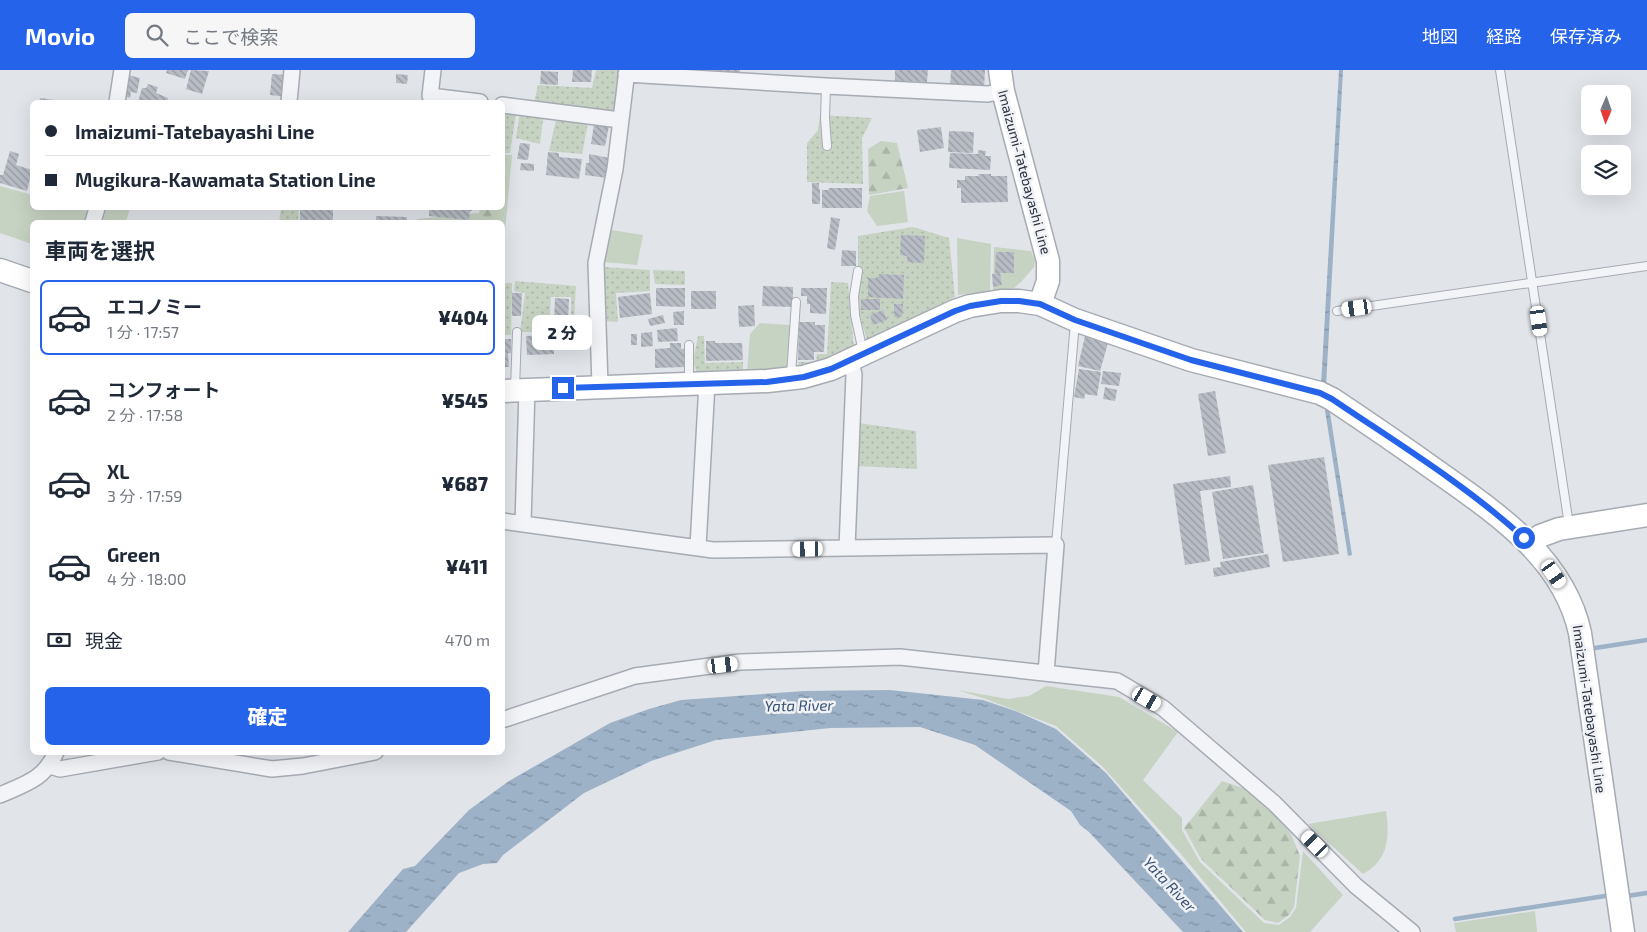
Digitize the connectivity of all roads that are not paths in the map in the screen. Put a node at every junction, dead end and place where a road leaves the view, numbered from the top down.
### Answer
1 (122, 70) edge
2 (292, 70) edge
3 (433, 70) edge
4 (1500, 70) edge
5 (627, 72) edge
6 (1001, 80) edge
7 (826, 86) junction
8 (429, 99) edge
9 (117, 100) edge
10 (289, 100) edge
11 (446, 100) edge
12 (505, 105) edge
13 (620, 120) junction
14 (827, 146) dead end
15 (1647, 266) edge
16 (0, 270) edge
17 (858, 271) dead end
18 (30, 280) edge
19 (1533, 283) junction
20 (796, 302) dead end
21 (1040, 304) junction
22 (1337, 311) dead end
23 (1075, 320) junction
24 (517, 332) dead end
25 (689, 345) dead end
26 (857, 357) junction
27 (791, 379) junction
28 (698, 384) junction
29 (600, 386) junction
30 (515, 390) edge
31 (1647, 515) edge
32 (505, 521) edge
33 (523, 523) junction
34 (1569, 527) junction
35 (1056, 545) junction
36 (1532, 546) junction
37 (698, 547) junction
38 (847, 548) junction
39 (1046, 673) junction
40 (505, 719) edge
41 (141, 755) edge
42 (187, 755) edge
43 (360, 755) edge
44 (53, 759) edge
45 (0, 795) edge
46 (1412, 932) edge
47 (1623, 932) edge

1 - 9 street
2 - 10 street
3 - 8 street
4 - 19 lane
5 - 7 street
5 - 13 street
6 - 7 street
6 - 21 main road, Imaizumi-Tatebayashi Line
7 - 14 lane
8 - 11 street
12 - 13 street
13 - 29 street
15 - 19 lane
16 - 18 main road
17 - 26 lane
19 - 22 lane
19 - 34 lane
20 - 27 lane
21 - 23 main road, Imaizumi-Tatebayashi Line
21 - 26 main road
23 - 35 lane
23 - 36 main road, Imaizumi-Tatebayashi Line
24 - 30 lane
25 - 28 lane
26 - 27 main road
26 - 38 street
27 - 28 main road
28 - 29 main road
28 - 37 street
29 - 30 main road
30 - 33 street
31 - 34 main road
32 - 33 street
33 - 37 street
34 - 36 main road
35 - 38 street
35 - 39 street
36 - 47 main road, Imaizumi-Tatebayashi Line
37 - 38 street
39 - 40 street
39 - 46 street
41 - 44 street
42 - 43 street
44 - 45 street

